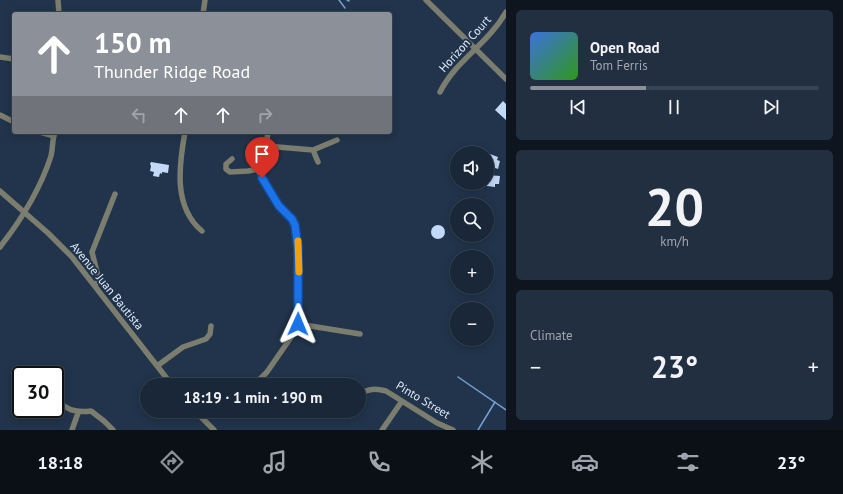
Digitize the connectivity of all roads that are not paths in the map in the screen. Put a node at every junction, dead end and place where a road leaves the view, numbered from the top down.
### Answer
1 (58, 0) edge
2 (205, 0) edge
3 (426, 0) edge
4 (59, 12) edge
5 (203, 12) edge
6 (506, 12) edge
7 (476, 49) junction
8 (0, 57) edge
9 (12, 59) edge
10 (506, 79) edge
11 (440, 92) dead end
12 (0, 115) edge
13 (12, 121) edge
14 (54, 134) edge
15 (185, 134) edge
16 (268, 134) edge
17 (337, 140) dead end
18 (266, 146) junction
19 (314, 150) junction
20 (232, 159) dead end
21 (318, 162) dead end
22 (258, 169) junction
23 (0, 191) edge
24 (115, 194) dead end
25 (25, 213) junction
26 (202, 231) dead end
27 (0, 247) edge
28 (95, 285) junction
29 (298, 324) junction
30 (211, 326) dead end
31 (360, 334) dead end
32 (157, 366) junction
33 (166, 378) edge
34 (261, 378) edge
35 (366, 390) edge
36 (402, 401) junction
37 (64, 406) edge
38 (78, 413) junction
39 (202, 418) edge
40 (72, 430) edge
41 (113, 430) edge
42 (214, 430) edge
43 (382, 430) edge
44 (453, 430) edge

1 - 4 street
2 - 5 street
3 - 7 street
6 - 7 street, Horizon Court
7 - 10 street
7 - 11 street, Horizon Court
8 - 9 street
12 - 13 street
14 - 25 street
15 - 26 street
16 - 18 street
17 - 19 street
18 - 19 street
18 - 22 street
19 - 21 street
20 - 22 street
22 - 29 street
23 - 25 street, Avenue Juan Bautista
24 - 28 street
25 - 27 street
25 - 28 street, Avenue Juan Bautista
28 - 32 street, Avenue Juan Bautista
29 - 31 street
29 - 34 street
30 - 32 street
32 - 33 street, Avenue Juan Bautista
35 - 36 street, Pinto Street
36 - 43 street
36 - 44 street, Pinto Street
37 - 38 street
38 - 40 street
38 - 41 street
39 - 42 street

